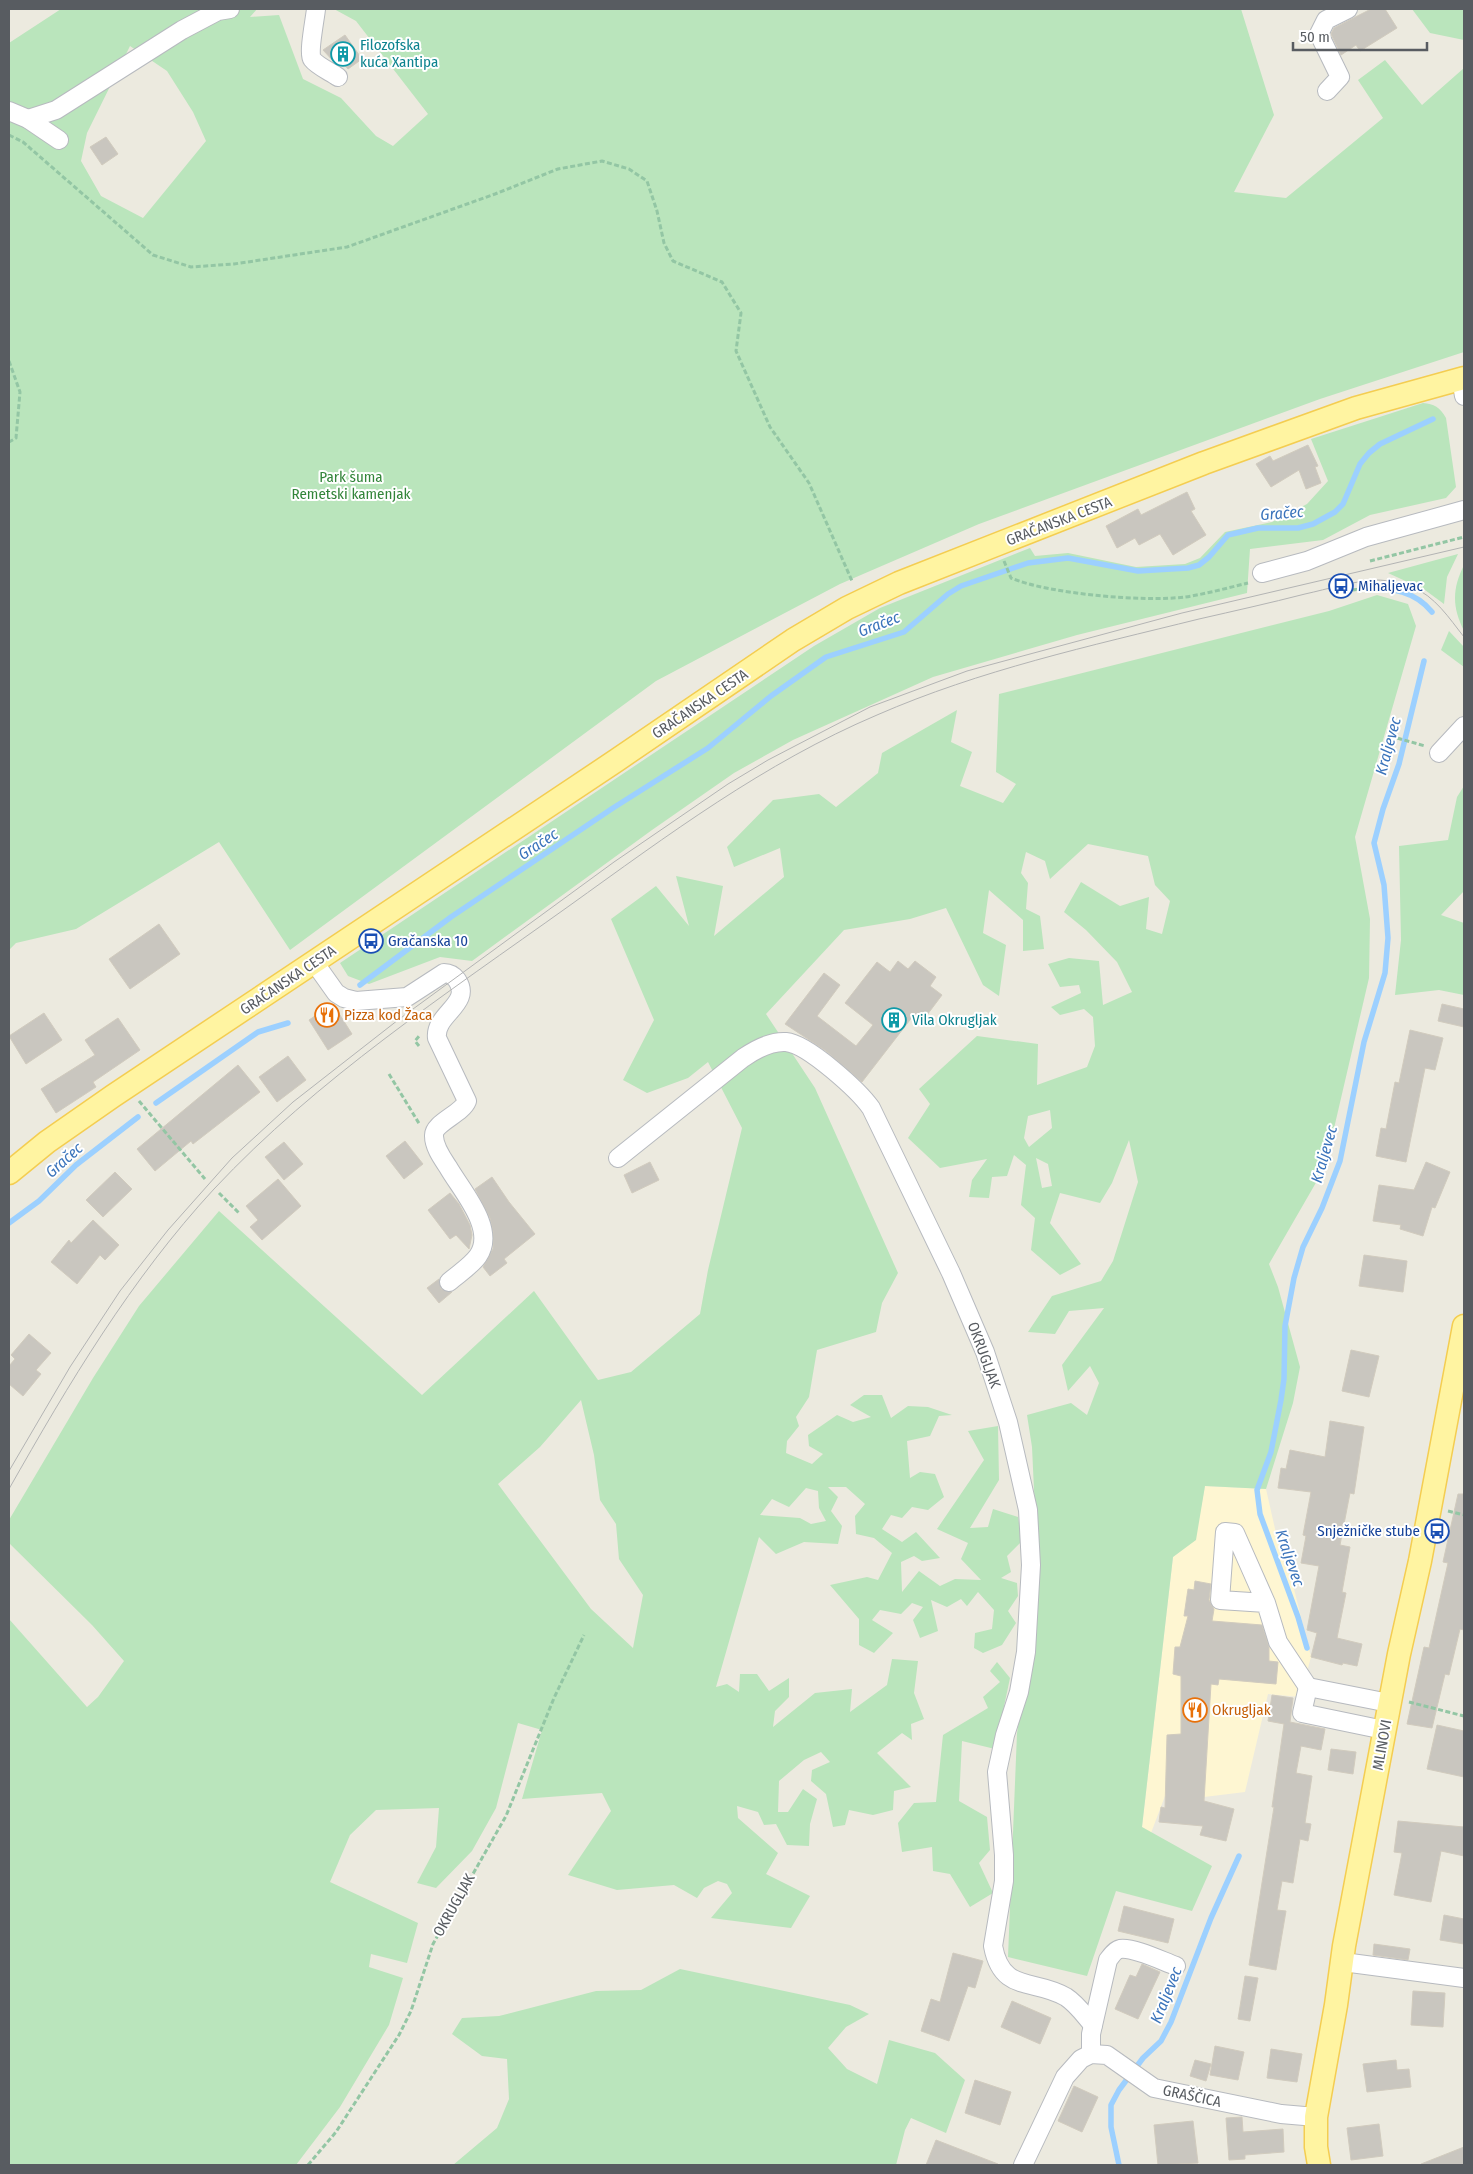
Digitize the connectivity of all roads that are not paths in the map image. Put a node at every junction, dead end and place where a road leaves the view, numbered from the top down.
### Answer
1 (230, 9) edge
2 (316, 9) edge
3 (1348, 9) edge
4 (338, 78) dead end
5 (1327, 90) dead end
6 (9, 111) edge
7 (28, 119) junction
8 (60, 140) dead end
9 (1463, 384) edge
10 (1464, 510) edge
11 (1262, 573) road end
12 (1464, 726) edge
13 (1439, 753) dead end
14 (314, 962) junction
15 (618, 1158) dead end
16 (9, 1173) edge
17 (449, 1282) dead end
18 (1464, 1326) edge
19 (1266, 1603) dead end
20 (1308, 1687) junction
21 (1397, 1702) junction
22 (1384, 1730) junction
23 (1343, 1962) junction
24 (1176, 1966) dead end
25 (1464, 1978) edge
26 (1093, 2025) junction
27 (1091, 2054) junction
28 (1316, 2118) junction
29 (1023, 2165) edge
30 (1319, 2165) edge

1 - 7 street
2 - 4 street
3 - 5 street
6 - 7 street
7 - 8 street
9 - 14 main road, GRAČANSKA CESTA
10 - 11 street
12 - 13 street
14 - 16 main road, GRAČANSKA CESTA
14 - 17 street
15 - 26 street, OKRUGLJAK
18 - 21 main road, MLINOVI
19 - 20 street
20 - 21 street
20 - 22 street
21 - 22 main road, MLINOVI
22 - 23 main road, MLINOVI
23 - 25 street
23 - 28 main road, MLINOVI
24 - 26 street
26 - 27 street
27 - 28 street, GRAŠČICA
27 - 29 street
28 - 30 main road, MLINOVI

